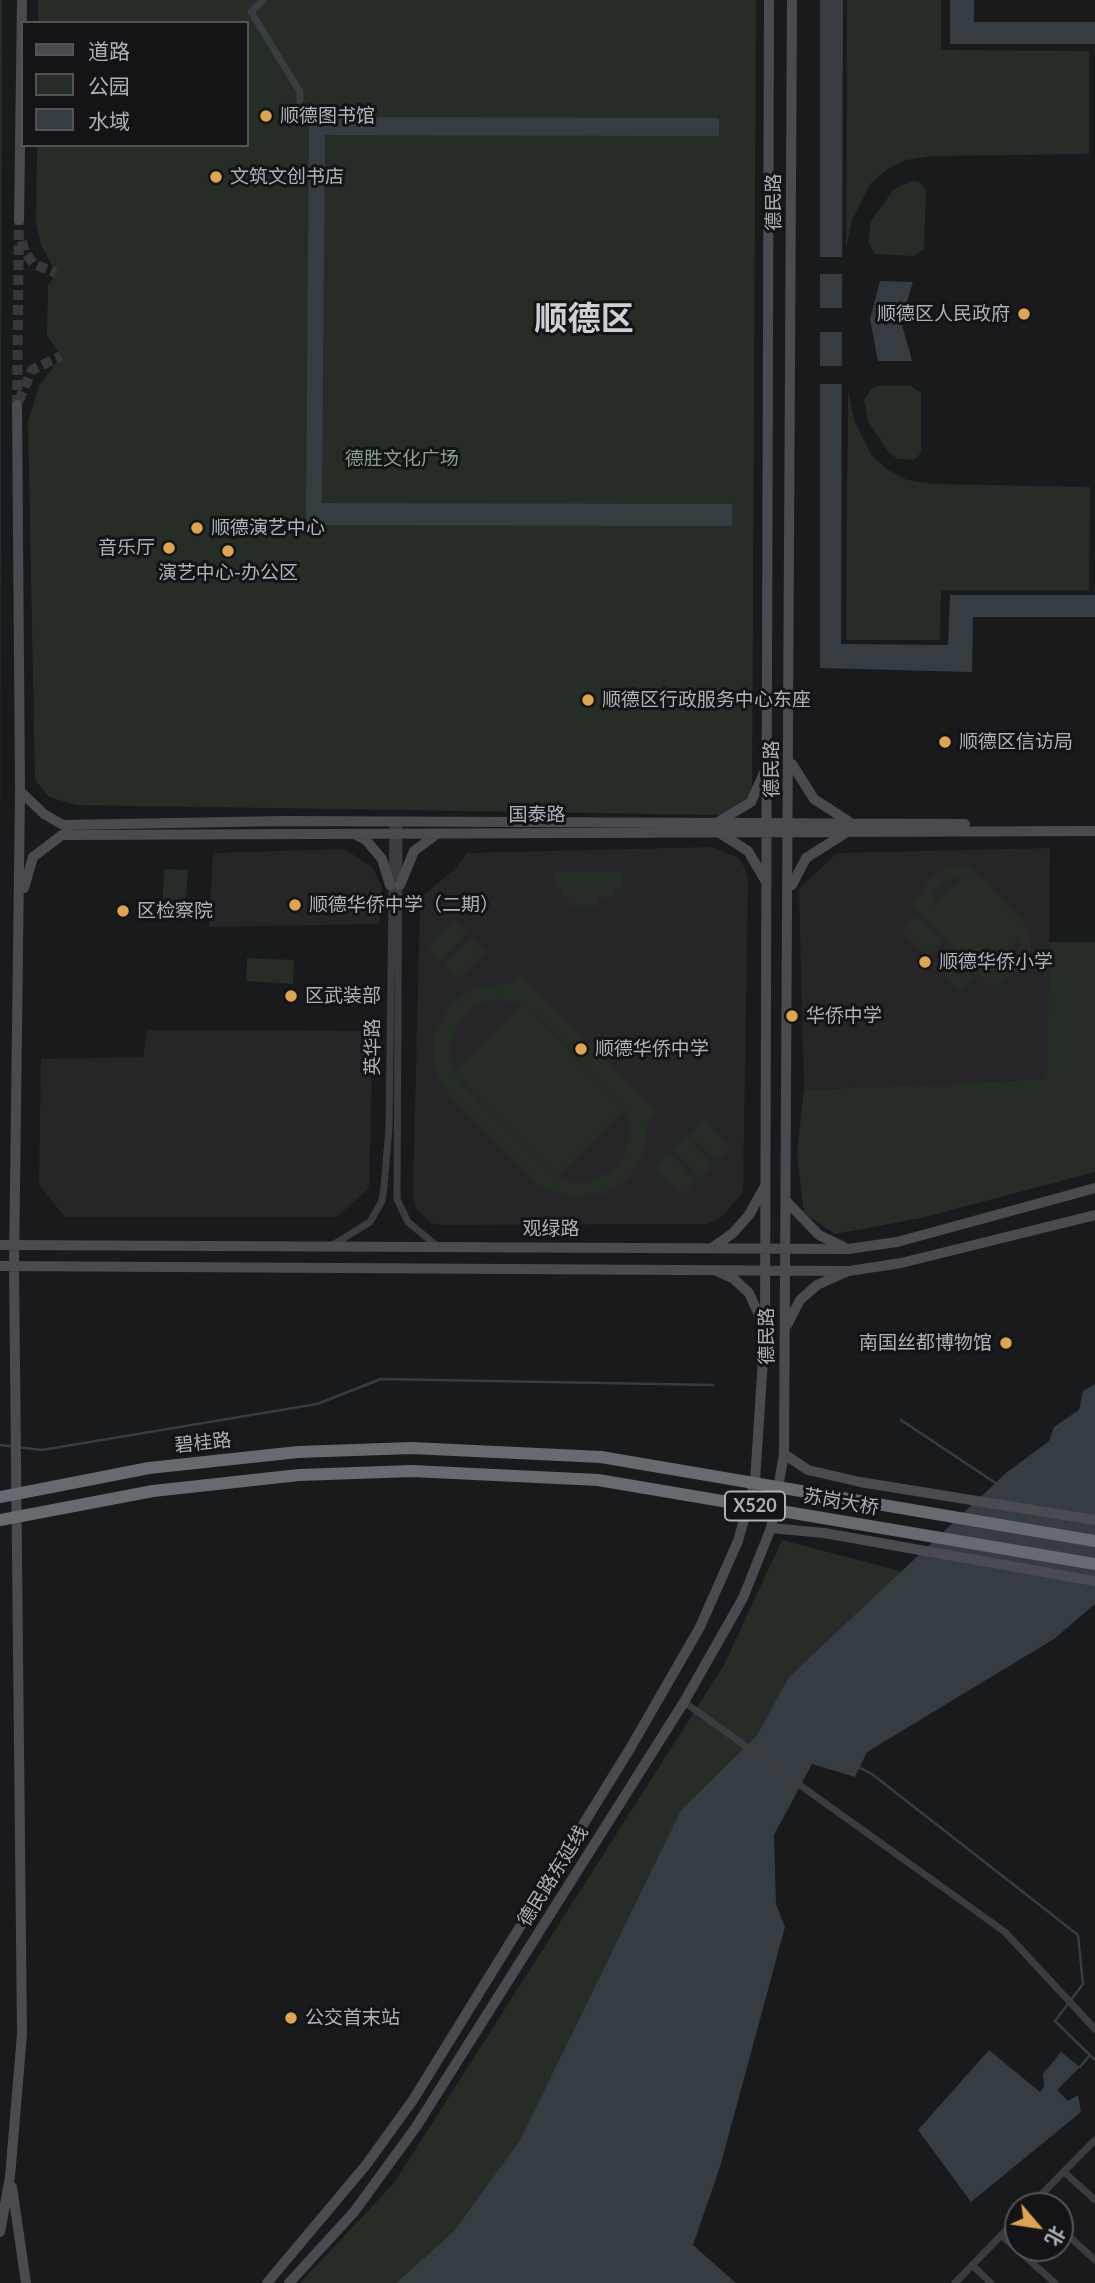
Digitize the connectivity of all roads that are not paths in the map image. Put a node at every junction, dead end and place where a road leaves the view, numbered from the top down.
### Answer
1 (23, 0) edge
2 (263, 0) edge
3 (769, 0) edge
4 (792, 0) edge
5 (23, 21) edge
6 (300, 102) dead end
7 (21, 110) edge
8 (19, 220) tunnel mouth
9 (17, 405) tunnel mouth
10 (790, 760) junction
11 (768, 764) junction
12 (20, 790) junction
13 (396, 821) junction
14 (768, 826) junction
15 (718, 827) junction
16 (790, 827) junction
17 (850, 827) junction
18 (1095, 828) edge
19 (351, 832) junction
20 (396, 833) junction
21 (438, 834) junction
22 (395, 885) junction
23 (768, 885) junction
24 (789, 892) junction
25 (20, 902) junction
26 (766, 1185) junction
27 (1095, 1188) edge
28 (786, 1201) junction
29 (1095, 1214) edge
30 (0, 1245) edge
31 (15, 1245) junction
32 (330, 1246) junction
33 (437, 1246) junction
34 (785, 1246) junction
35 (713, 1247) junction
36 (765, 1247) junction
37 (848, 1249) junction
38 (0, 1266) edge
39 (14, 1267) junction
40 (765, 1268) junction
41 (785, 1268) junction
42 (713, 1269) junction
43 (849, 1270) junction
44 (765, 1329) junction
45 (785, 1329) junction
46 (412, 1448) joint
47 (784, 1454) junction
48 (0, 1497) edge
49 (0, 1520) edge
50 (1095, 1520) edge
51 (771, 1528) junction
52 (1095, 1541) edge
53 (1095, 1564) edge
54 (1095, 1581) edge
55 (684, 1702) junction
56 (1095, 2029) edge
57 (1095, 2141) edge
58 (1064, 2172) junction
59 (10, 2177) junction
60 (1045, 2192) edge
61 (1095, 2200) edge
62 (0, 2232) edge
63 (1002, 2235) joint
64 (1074, 2241) edge
65 (1095, 2260) edge
66 (972, 2265) junction
67 (26, 2283) edge
68 (267, 2283) edge
69 (289, 2283) edge
70 (955, 2283) edge
71 (991, 2283) edge
72 (1055, 2283) edge

1 - 5 main road
2 - 6 street
3 - 11 main road, 德民路东延线
4 - 10 main road, 德民路
7 - 8 main road
9 - 12 main road
10 - 16 main road, 德民路
10 - 17 main road
11 - 14 main road, 德民路东延线
11 - 15 main road
12 - 13 main road, 国泰路
12 - 25 main road
13 - 15 main road, 国泰路
13 - 20 street, 英华路
14 - 15 main road, 国泰路
14 - 16 main road, 国泰路
14 - 23 main road, 德民路东延线
15 - 21 main road, 国泰路
15 - 23 main road
16 - 17 main road, 国泰路
16 - 24 main road, 德民路
17 - 18 main road, 国泰路
17 - 24 main road
19 - 20 main road, 国泰路
19 - 22 main road
19 - 25 main road, 国泰路
20 - 21 main road, 国泰路
20 - 22 street, 英华路
21 - 22 main road
22 - 32 street, 英华路
22 - 33 street, 英华路
23 - 26 main road, 德民路东延线
24 - 28 main road, 德民路
25 - 31 main road
26 - 35 main road
26 - 36 main road, 德民路东延线
27 - 37 main road, 观绿路
28 - 34 main road, 德民路
28 - 37 main road
29 - 43 main road, 观绿路
30 - 31 main road, 观绿路
31 - 32 main road, 观绿路
31 - 39 main road
32 - 33 main road, 观绿路
33 - 35 main road, 观绿路
34 - 36 main road, 观绿路
34 - 37 main road, 观绿路
34 - 41 main road, 德民路
35 - 36 main road, 观绿路
36 - 40 main road, 德民路东延线
38 - 39 main road, 观绿路
39 - 42 main road, 观绿路
39 - 59 main road
40 - 41 main road, 观绿路
40 - 42 main road, 观绿路
40 - 44 main road, 德民路东延线
41 - 43 main road, 观绿路
41 - 45 main road, 德民路
42 - 44 main road
43 - 45 main road
44 - 68 main road, 德民路东延线
45 - 47 main road, 德民路
46 - 48 highway, 碧桂路 / X520, bridge
46 - 52 highway, 苏岗大桥 / X520, bridge
47 - 50 main road
47 - 51 main road, 德民路东延线
49 - 53 highway, 苏岗大桥 / X520, bridge
51 - 54 main road
51 - 55 main road, 德民路东延线
55 - 56 street
55 - 69 main road, 德民路东延线
57 - 58 street
58 - 60 street
58 - 61 street
59 - 62 main road
59 - 67 main road
63 - 66 street
63 - 72 street
64 - 65 street
66 - 70 street
66 - 71 street

